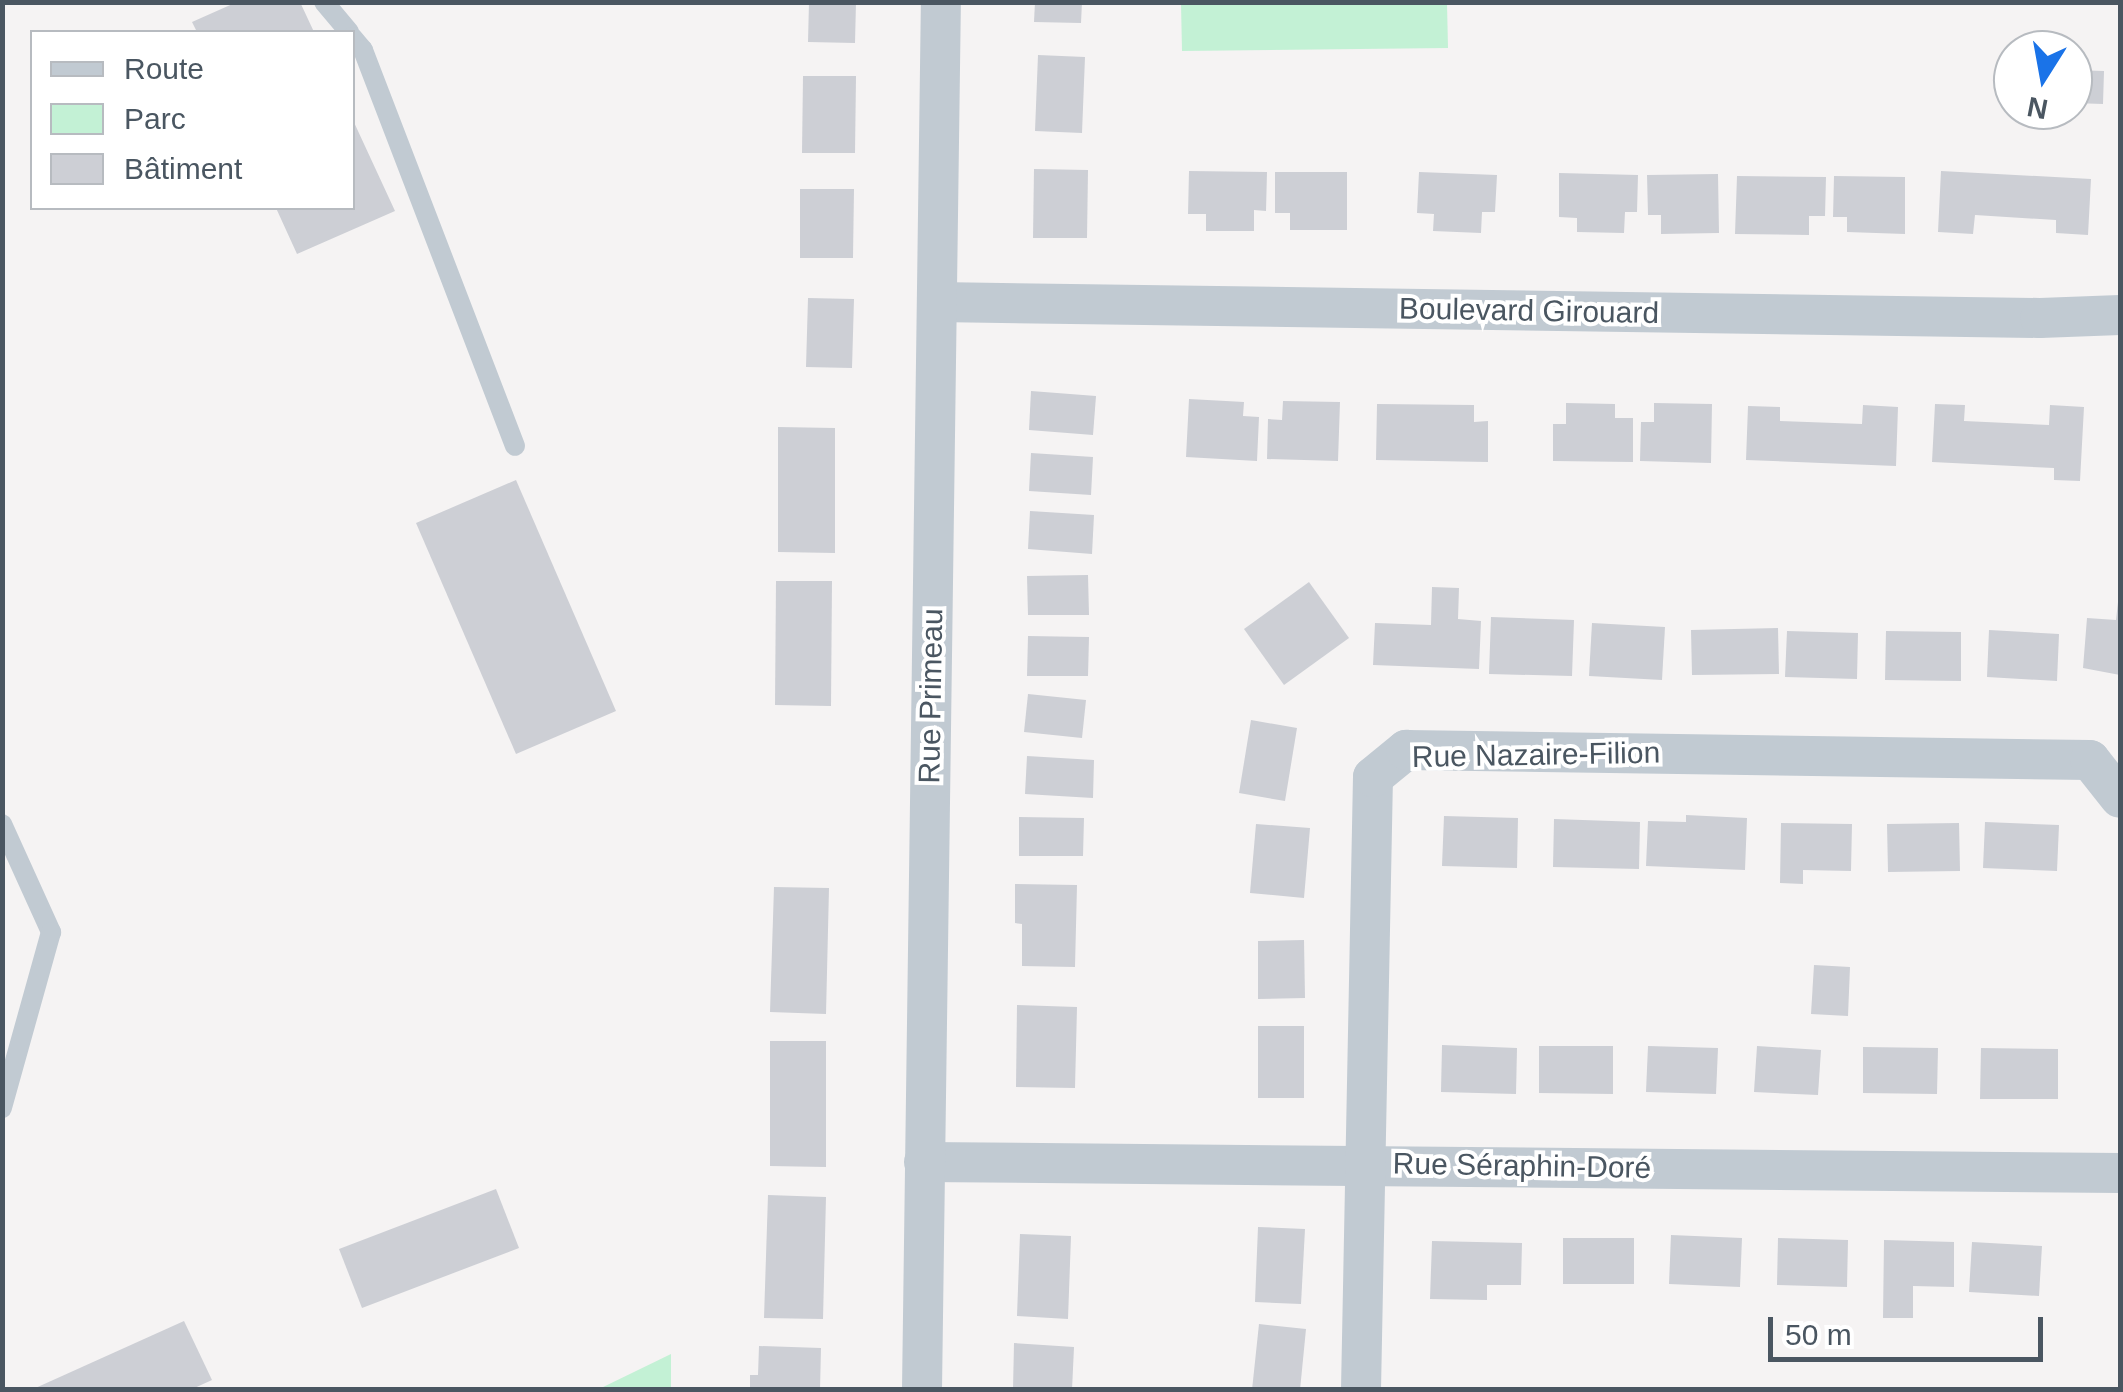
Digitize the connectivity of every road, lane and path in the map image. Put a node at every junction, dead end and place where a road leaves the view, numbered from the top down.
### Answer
1 (324, 2) edge
2 (941, 2) edge
3 (347, 30) edge
4 (355, 40) edge
5 (937, 302) junction
6 (2120, 315) edge
7 (515, 446) dead end
8 (2120, 798) edge
9 (2, 824) edge
10 (2, 1108) edge
11 (924, 1162) junction
12 (1364, 1164) junction
13 (2120, 1173) edge
14 (922, 1390) edge
15 (1361, 1390) edge

1 - 3 lane
2 - 5 street, Rue Primeau
4 - 7 lane
5 - 6 street, Boulevard Girouard
5 - 11 street, Rue Primeau
8 - 12 street, Rue Nazaire-Filion
9 - 10 lane
11 - 12 street, Rue Séraphin-Doré
11 - 14 street, Rue Primeau
12 - 13 street, Rue Séraphin-Doré
12 - 15 street, Rue Nazaire-Filion

